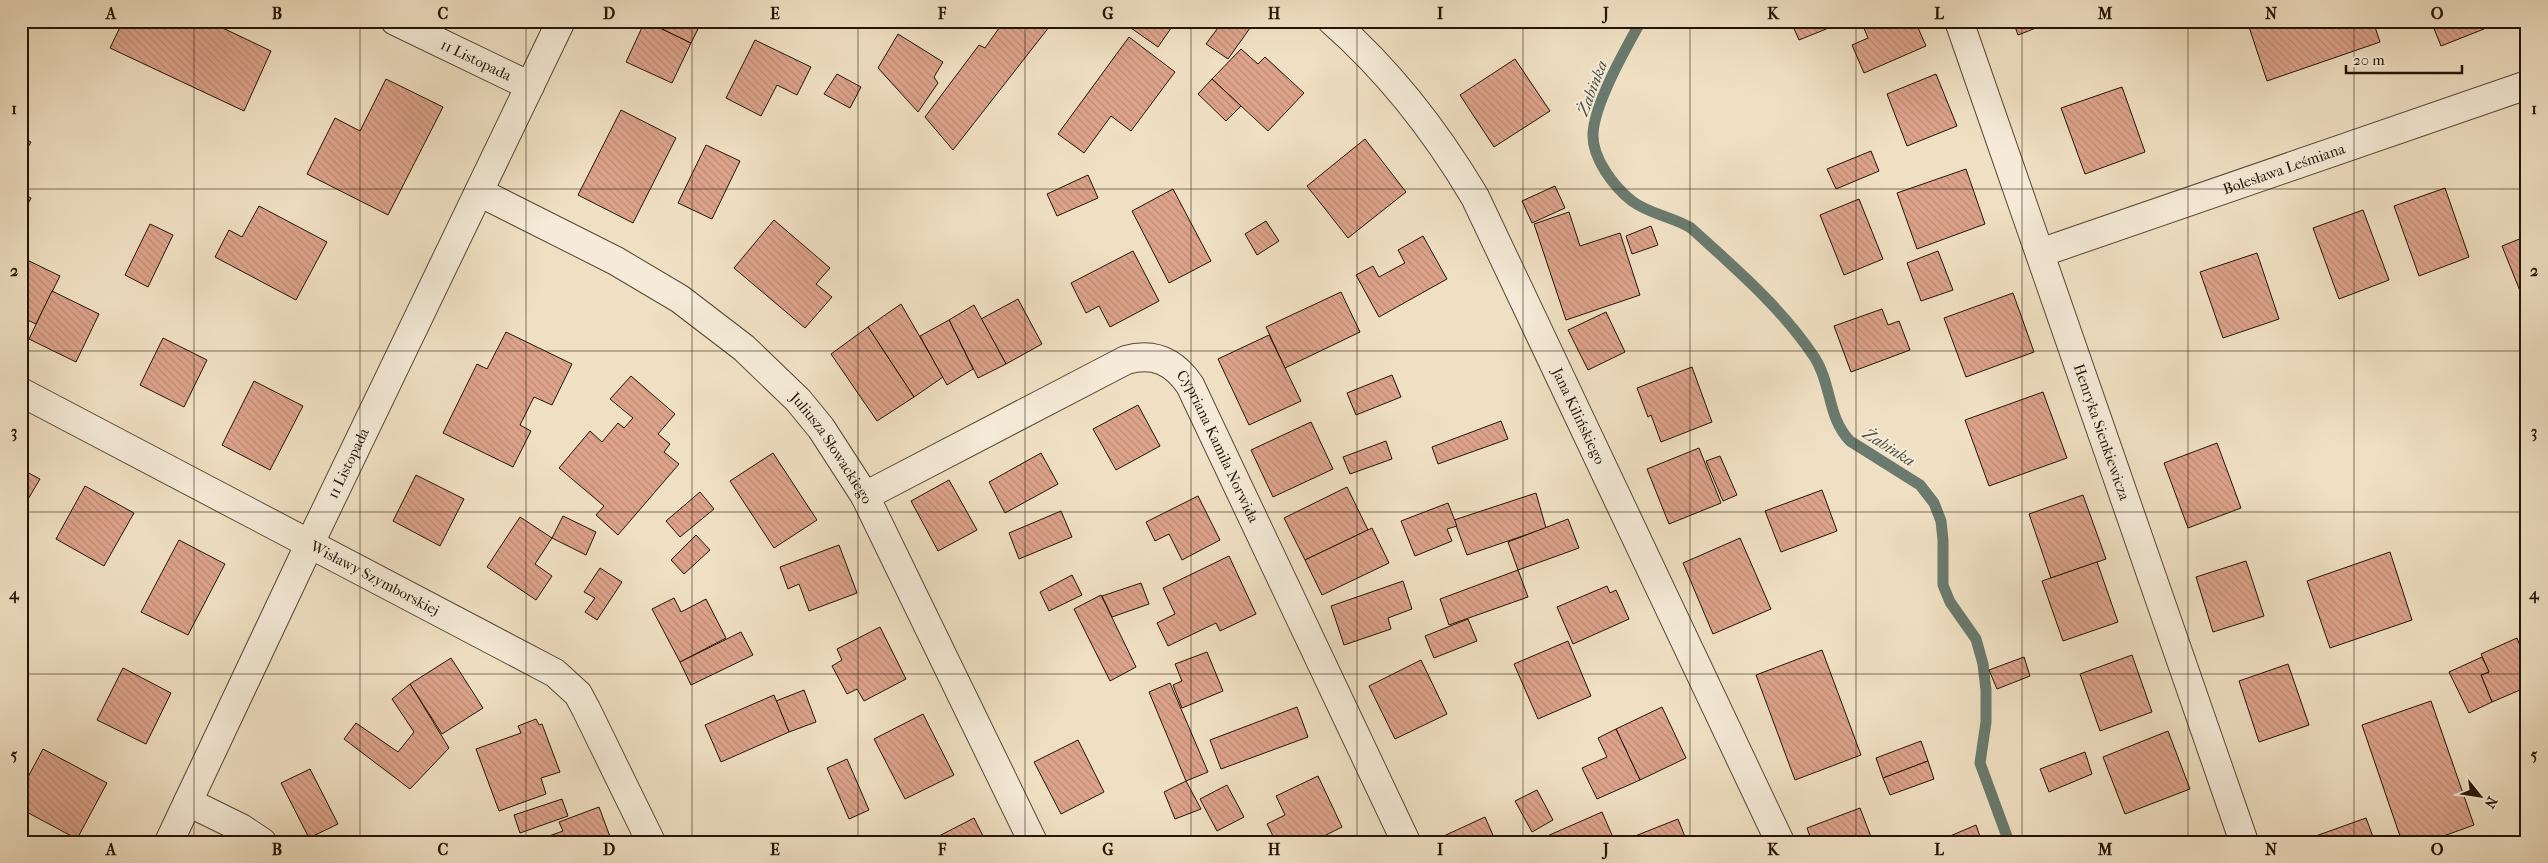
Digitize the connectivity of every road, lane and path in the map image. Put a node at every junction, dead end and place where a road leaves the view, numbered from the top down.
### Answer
1 (395, 21) edge
2 (561, 21) edge
3 (1332, 21) edge
4 (1959, 21) edge
5 (2527, 85) edge
6 (530, 86) junction
7 (479, 192) junction
8 (2040, 253) junction
9 (21, 392) edge
10 (865, 496) junction
11 (310, 543) junction
12 (188, 802) junction
13 (170, 842) edge
14 (262, 842) edge
15 (651, 842) edge
16 (1033, 842) edge
17 (1406, 842) edge
18 (1780, 842) edge
19 (2244, 842) edge

1 - 6 street, 11 Listopada
2 - 6 street, 11 Listopada
3 - 18 street, Jana Kilińskiego
4 - 8 street, Henryka Sienkiewicza
5 - 8 street, Bolesława Leśmiana
6 - 7 street, 11 Listopada
7 - 10 street, Juliusza Słowackiego
7 - 11 street, 11 Listopada
8 - 19 street, Henryka Sienkiewicza
9 - 11 street, Wisławy Szymborskiej
10 - 16 street, Juliusza Słowackiego
10 - 17 street, Cypriana Kamila Norwida
11 - 12 street, 11 Listopada
11 - 15 street, Wisławy Szymborskiej
12 - 13 street, 11 Listopada
12 - 14 street

